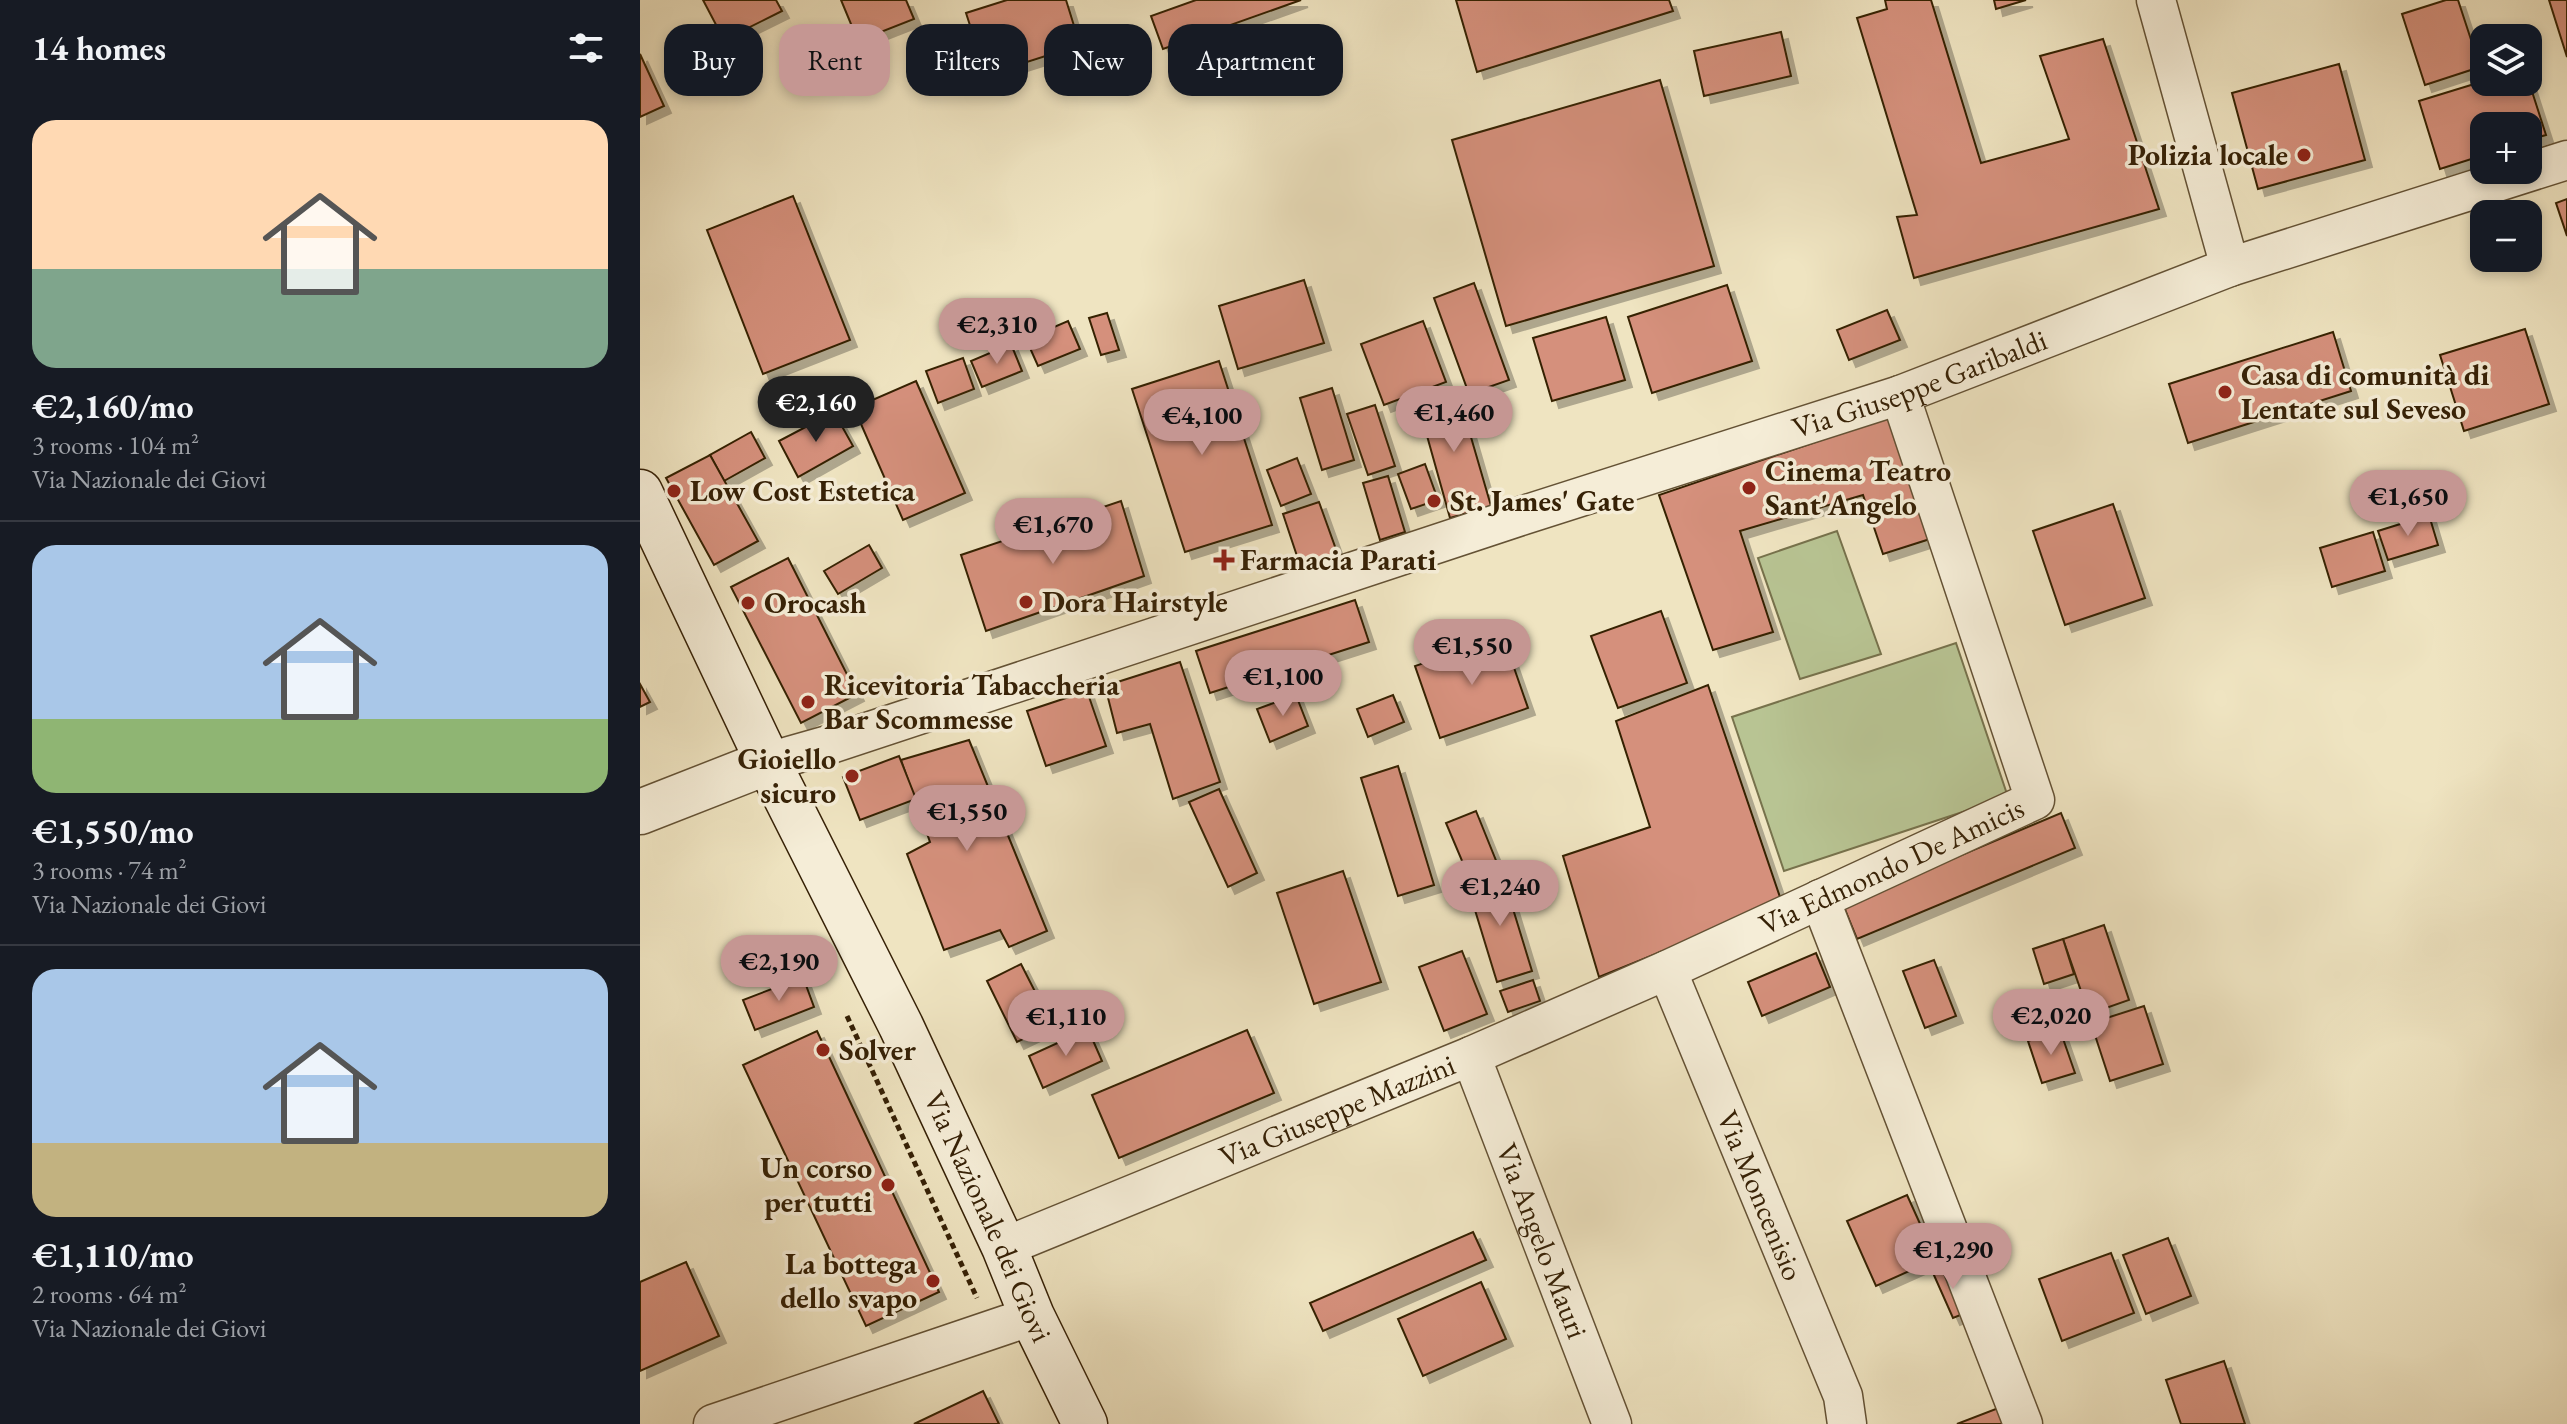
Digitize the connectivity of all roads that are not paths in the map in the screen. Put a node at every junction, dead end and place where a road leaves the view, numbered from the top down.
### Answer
1 (2156, 0) edge
2 (2567, 160) edge
3 (2230, 267) junction
4 (1900, 395) junction
5 (640, 492) edge
6 (768, 762) junction
7 (640, 812) edge
8 (1820, 899) junction
9 (1667, 970) junction
10 (1471, 1056) junction
11 (1004, 1247) junction
12 (1014, 1322) junction
13 (713, 1424) edge
14 (1085, 1424) edge
15 (1612, 1424) edge
16 (1847, 1424) edge
17 (2023, 1424) edge

1 - 3 street
2 - 3 street, Via Giuseppe Garibaldi
3 - 4 street, Via Giuseppe Garibaldi
4 - 6 street, Via Giuseppe Garibaldi
4 - 8 street, Via Edmondo De Amicis
5 - 6 main road, Via Nazionale dei Giovi
6 - 7 main road
6 - 11 main road, Via Nazionale dei Giovi
8 - 9 street, Via Edmondo De Amicis
8 - 17 street
9 - 10 street, Via Giuseppe Mazzini
9 - 16 street, Via Moncenisio
10 - 11 street, Via Giuseppe Mazzini
10 - 15 street, Via Angelo Mauri
11 - 12 main road, Via Nazionale dei Giovi
12 - 13 street
12 - 14 main road, Via Nazionale dei Giovi

